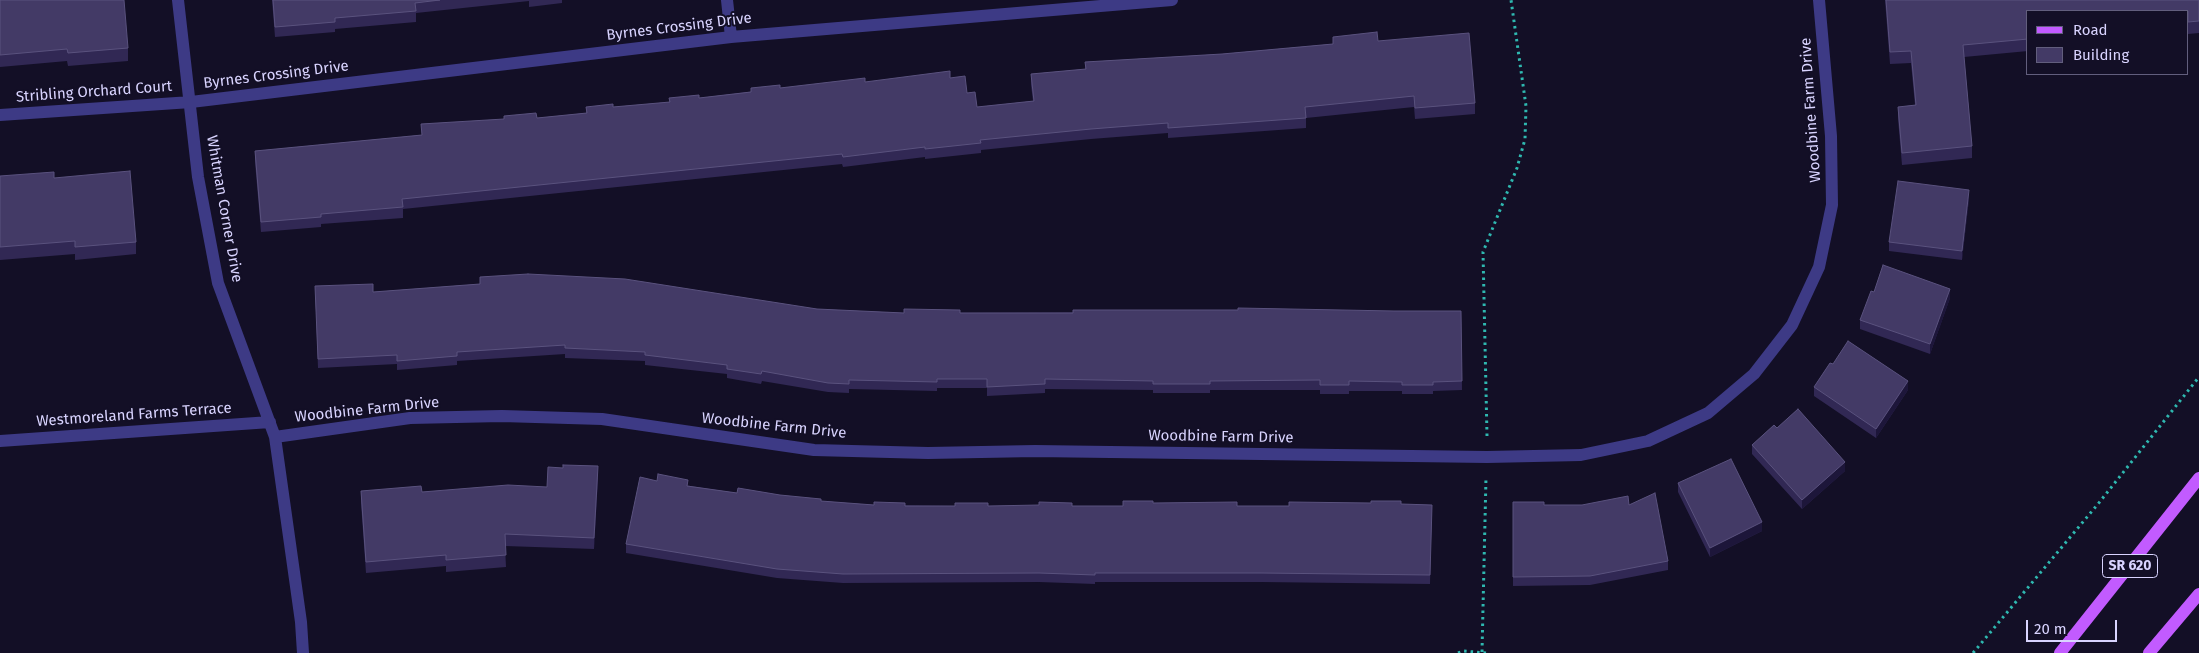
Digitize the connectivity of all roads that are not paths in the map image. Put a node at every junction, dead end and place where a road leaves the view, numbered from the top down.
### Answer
1 (178, 0) edge
2 (727, 0) edge
3 (1172, 0) edge
4 (1819, 0) edge
5 (731, 37) junction
6 (191, 102) junction
7 (0, 115) edge
8 (270, 422) junction
9 (276, 437) junction
10 (0, 442) edge
11 (2199, 478) edge
12 (2199, 594) edge
13 (303, 653) edge
14 (2060, 653) edge
15 (2149, 653) edge

1 - 6 street, Whitman Corner Drive
2 - 5 street
3 - 5 street, Byrnes Crossing Drive
4 - 9 street, Woodbine Farm Drive
5 - 6 street, Byrnes Crossing Drive
6 - 7 street, Stribling Orchard Court
6 - 8 street, Whitman Corner Drive
8 - 9 street, Whitman Corner Drive
8 - 10 street, Westmoreland Farms Terrace
9 - 13 street, Whitman Corner Drive
11 - 14 main road, SR 620
12 - 15 main road

